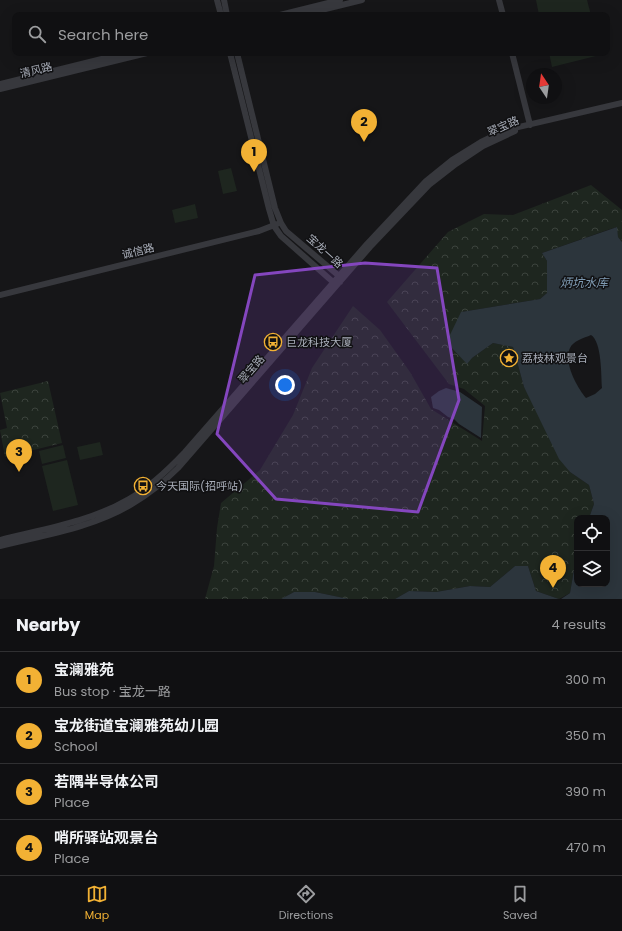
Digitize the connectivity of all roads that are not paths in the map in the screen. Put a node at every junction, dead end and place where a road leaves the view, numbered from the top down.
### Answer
1 (217, 0) edge
2 (224, 0) edge
3 (340, 0) edge
4 (362, 0) edge
5 (499, 0) edge
6 (220, 12) edge
7 (226, 12) edge
8 (292, 12) edge
9 (313, 12) edge
10 (502, 12) edge
11 (114, 56) edge
12 (135, 56) edge
13 (231, 56) edge
14 (238, 56) edge
15 (513, 56) edge
16 (0, 84) edge
17 (0, 89) edge
18 (622, 103) edge
19 (530, 125) junction
20 (281, 223) junction
21 (274, 226) junction
22 (337, 280) junction
23 (0, 295) edge
24 (0, 540) edge
25 (0, 546) edge

1 - 6 street
2 - 7 street
3 - 8 street
4 - 9 street
5 - 10 street
11 - 16 street, 清风路
12 - 17 street, 清风路
13 - 21 street, 宝龙一路
14 - 20 street, 宝龙一路
15 - 19 street
18 - 19 street, 翠宝路
19 - 22 street, 翠宝路
20 - 21 street, 诚信路
20 - 22 street, 宝龙一路
21 - 22 street, 宝龙一路
21 - 23 street, 诚信路
22 - 24 street, 翠宝路
22 - 25 street, 翠宝路

